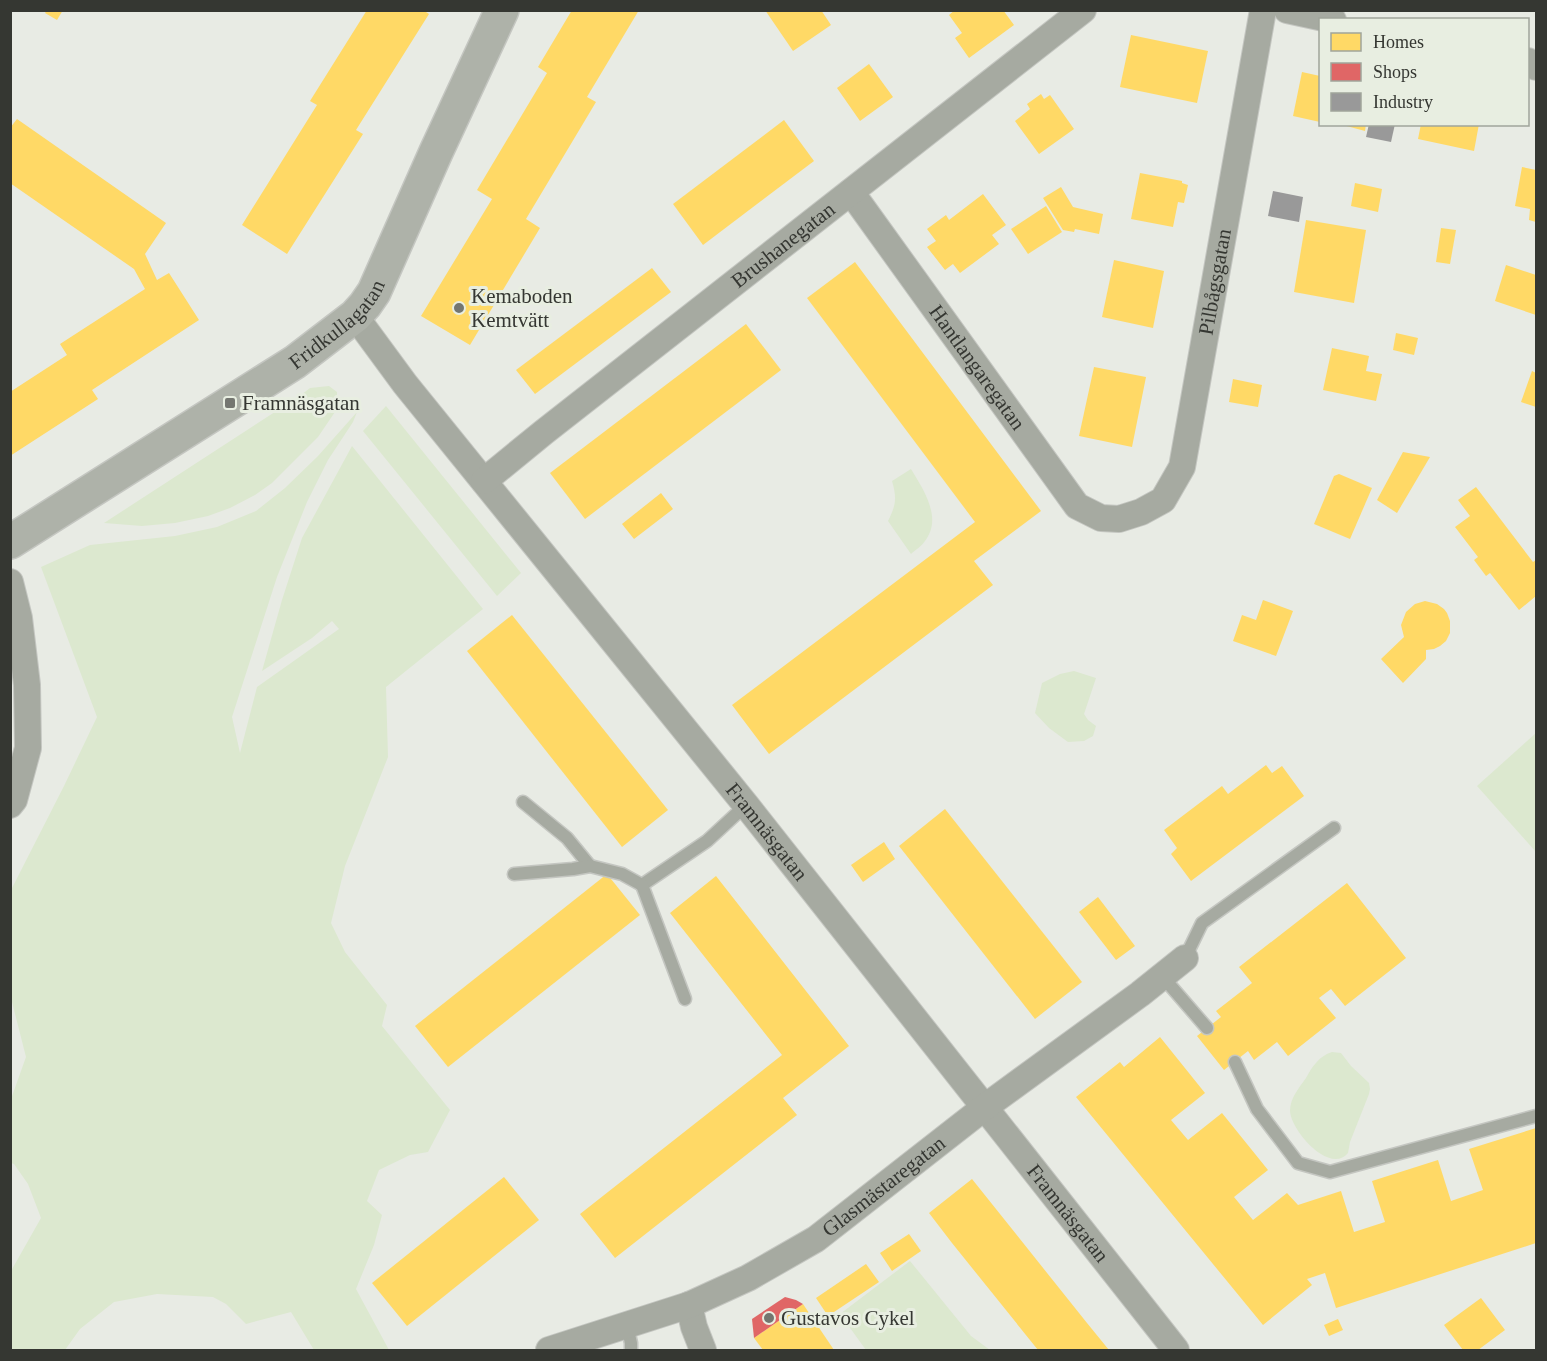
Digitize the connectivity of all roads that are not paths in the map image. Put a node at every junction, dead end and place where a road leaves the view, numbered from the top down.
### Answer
1 (502, 10) edge
2 (1083, 10) edge
3 (1263, 10) edge
4 (1287, 10) edge
5 (1324, 18) edge
6 (850, 192) junction
7 (355, 316) junction
8 (484, 481) junction
9 (1119, 519) joint
10 (10, 542) edge
11 (10, 582) edge
12 (15, 619) edge
13 (523, 802) dead end
14 (746, 805) junction
15 (10, 806) edge
16 (1334, 828) dead end
17 (590, 866) junction
18 (514, 874) dead end
19 (642, 885) junction
20 (1185, 958) joint
21 (1162, 976) junction
22 (685, 999) dead end
23 (1207, 1028) dead end
24 (1235, 1062) dead end
25 (985, 1107) junction
26 (1536, 1116) edge
27 (689, 1305) junction
28 (629, 1338) edge
29 (549, 1350) edge
30 (703, 1350) edge
31 (1176, 1350) edge

1 - 7 street, Fridkullagatan
2 - 6 street, Brushanegatan
3 - 9 street, Pilbågsgatan
4 - 5 street
6 - 8 street, Brushanegatan
6 - 9 street, Hantlangaregatan
7 - 8 street, Framnäsgatan
7 - 10 street, Fridkullagatan
8 - 14 street, Framnäsgatan
11 - 12 street
12 - 15 street
13 - 17 lane
14 - 19 lane
14 - 25 street, Framnäsgatan
16 - 20 lane
17 - 18 lane
17 - 19 lane
19 - 22 lane
20 - 21 street, Glasmästaregatan
21 - 23 lane
21 - 25 street, Glasmästaregatan
24 - 26 lane
25 - 27 street, Glasmästaregatan
25 - 31 street, Framnäsgatan
27 - 28 street, Glasmästaregatan
27 - 30 street
28 - 29 street, Glasmästaregatan

